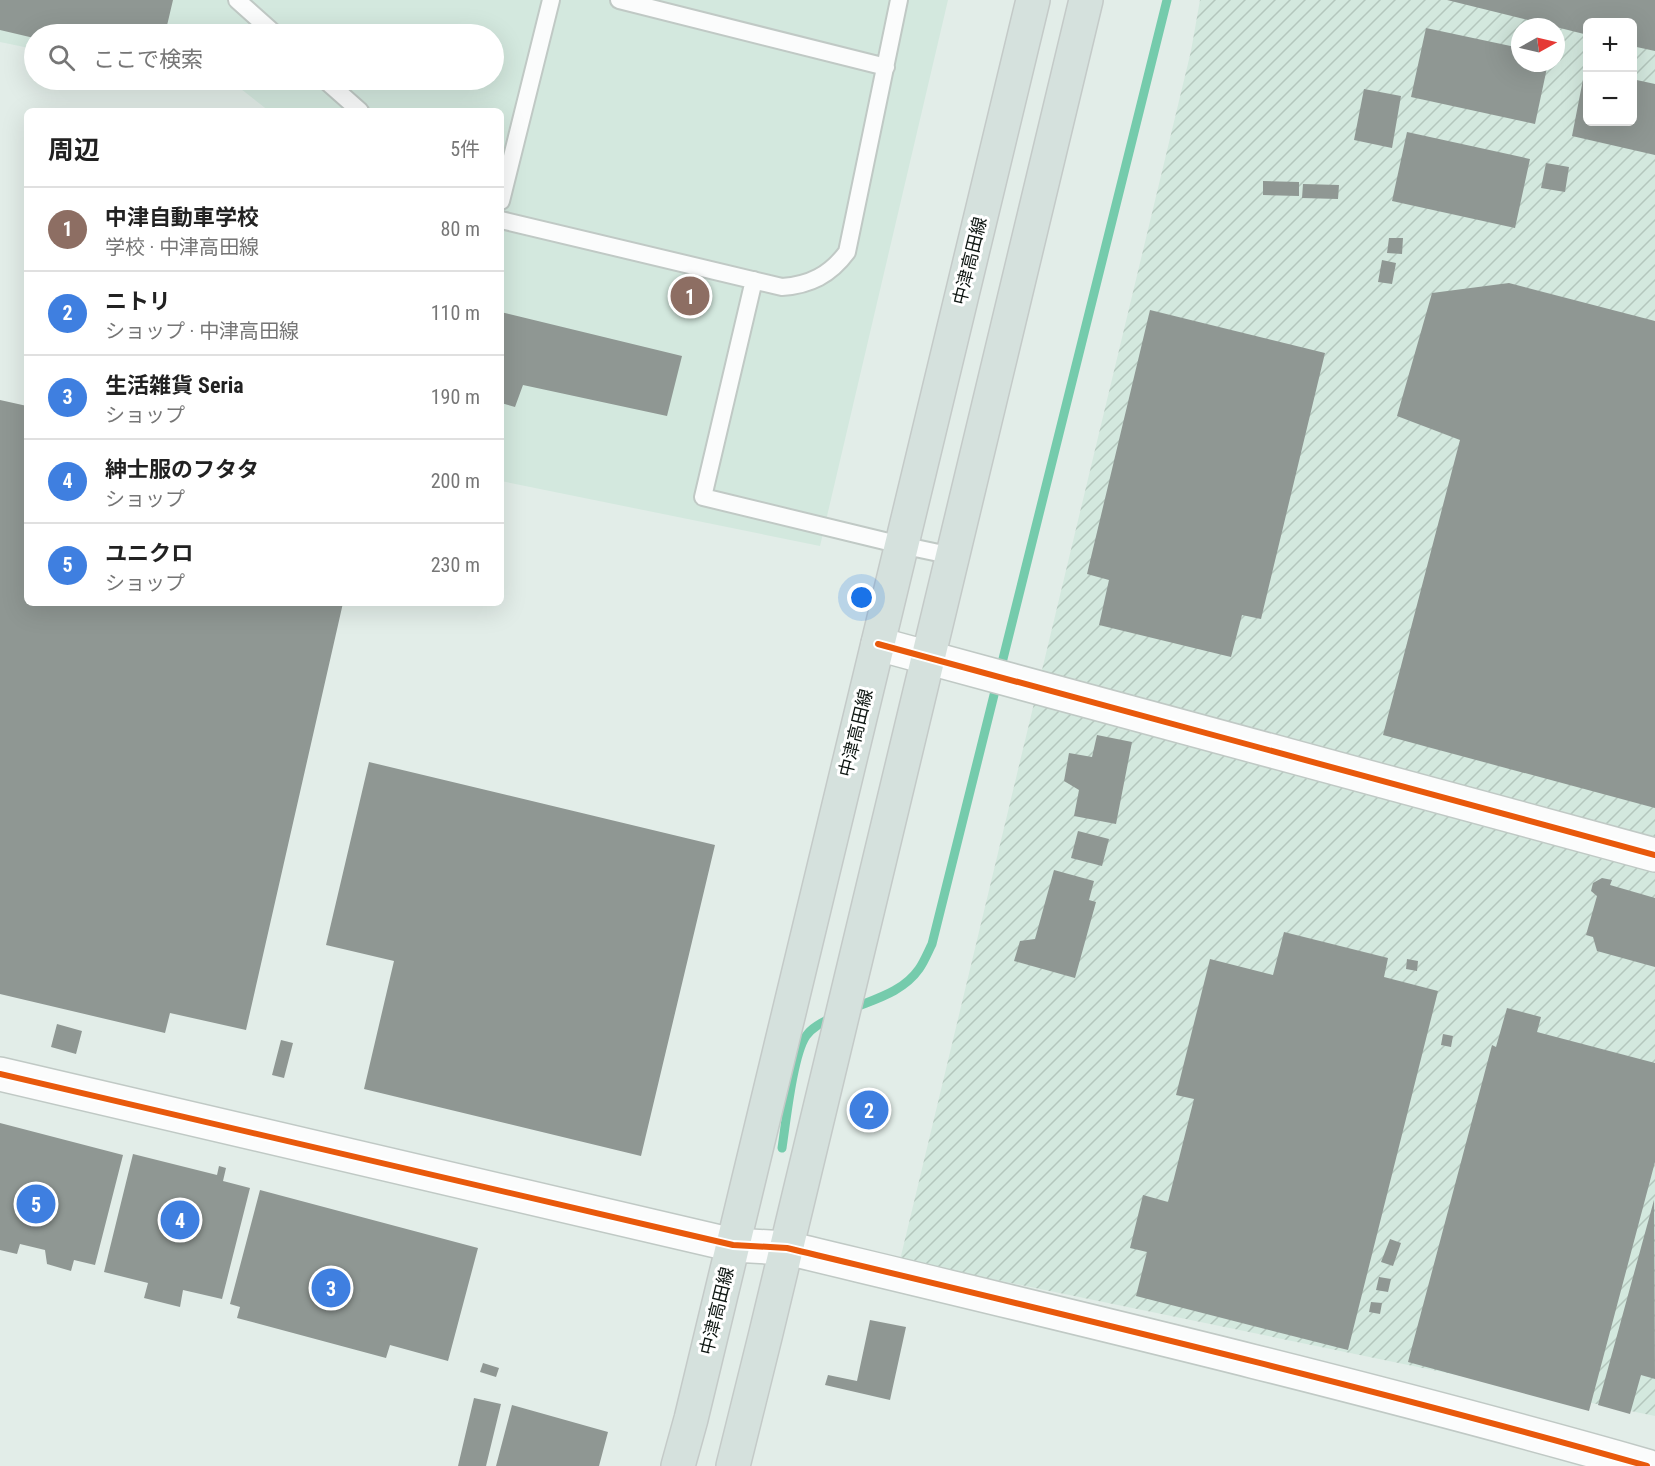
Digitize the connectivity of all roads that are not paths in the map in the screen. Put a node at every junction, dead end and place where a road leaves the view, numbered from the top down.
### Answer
1 (237, 0) edge
2 (551, 0) edge
3 (619, 0) edge
4 (899, 0) edge
5 (1033, 0) edge
6 (1086, 0) edge
7 (264, 24) edge
8 (886, 67) junction
9 (336, 90) edge
10 (357, 108) edge
11 (504, 189) edge
12 (504, 221) edge
13 (754, 280) junction
14 (901, 546) junction
15 (953, 556) junction
16 (878, 644) junction
17 (929, 657) junction
18 (1655, 855) edge
19 (0, 1074) edge
20 (733, 1245) junction
21 (787, 1248) junction
22 (678, 1466) edge
23 (733, 1466) edge
24 (1647, 1466) edge

1 - 7 lane
2 - 11 lane
3 - 8 lane
4 - 8 lane
5 - 14 main road, 中津高田線
6 - 15 main road
8 - 13 lane
9 - 10 lane
12 - 13 lane
13 - 14 lane
14 - 15 lane
14 - 16 main road, 中津高田線
15 - 17 main road
16 - 17 street
16 - 20 main road, 中津高田線
17 - 18 street
17 - 21 main road
19 - 20 street
20 - 21 street
20 - 22 main road, 中津高田線
21 - 23 main road
21 - 24 street

